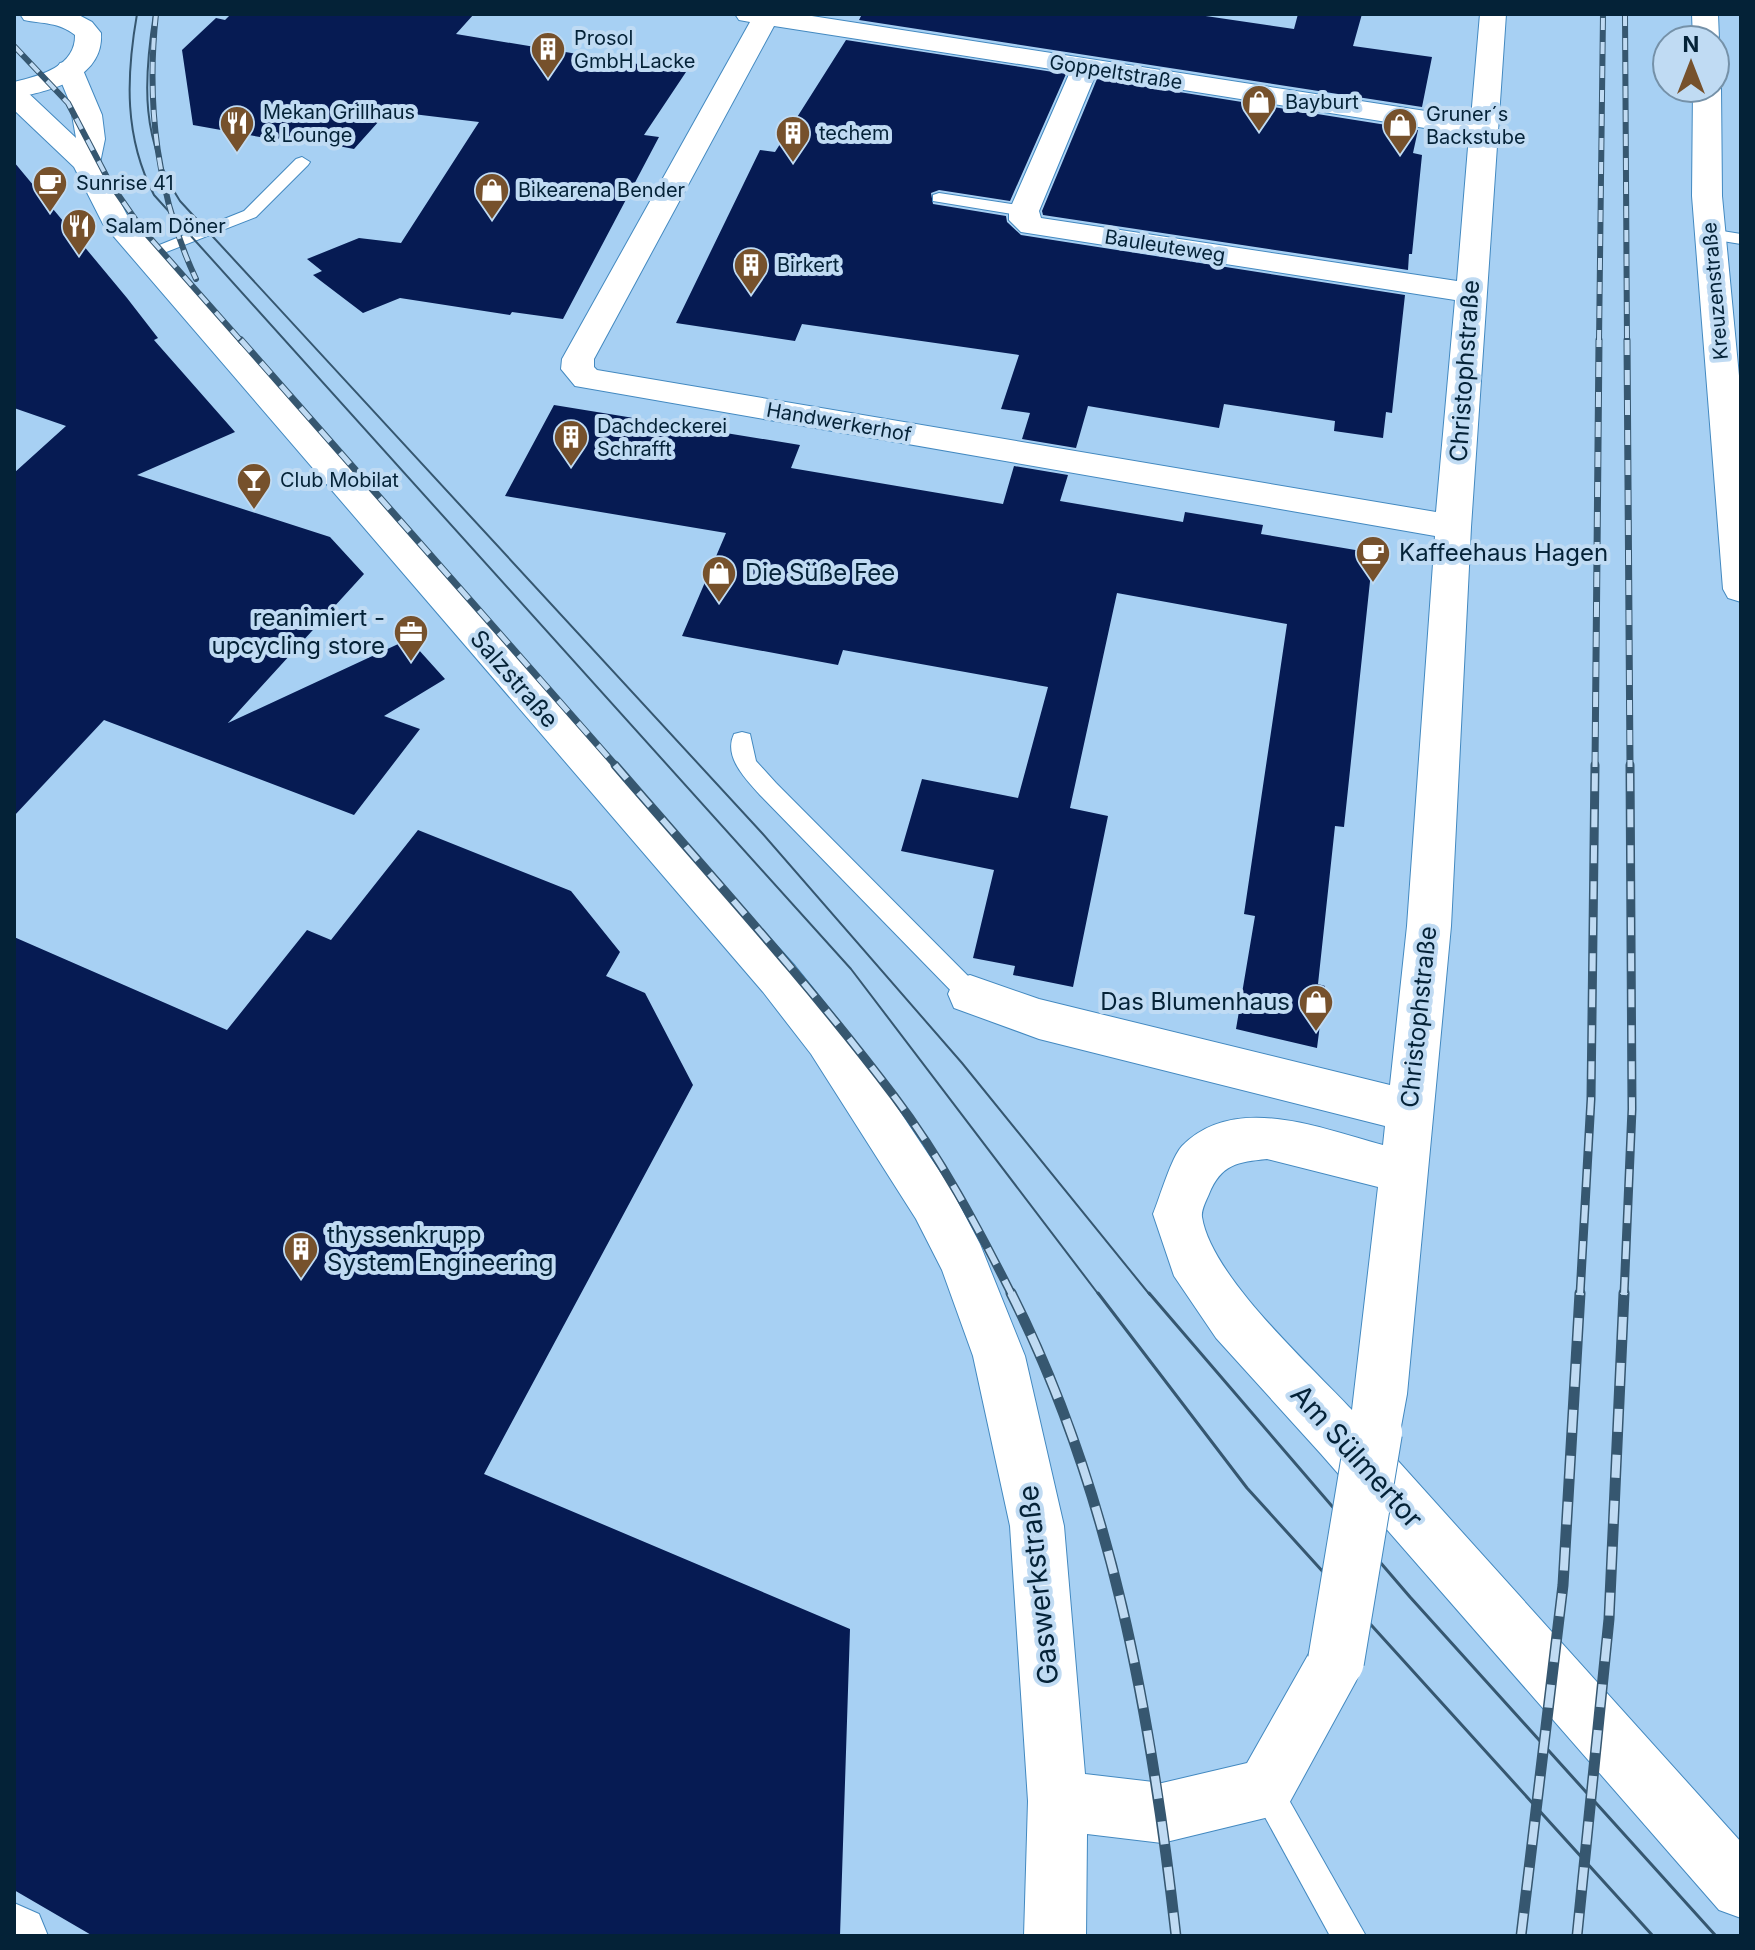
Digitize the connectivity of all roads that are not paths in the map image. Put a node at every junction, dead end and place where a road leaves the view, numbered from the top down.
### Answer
1 (21, 14) edge
2 (32, 14) edge
3 (1493, 14) edge
4 (757, 15) edge
5 (14, 16) edge
6 (854, 22) edge
7 (89, 24) edge
8 (1085, 68) junction
9 (70, 69) junction
10 (14, 92) edge
11 (1713, 104) edge
12 (1485, 129) junction
13 (14, 136) edge
14 (73, 151) junction
15 (302, 162) dead end
16 (939, 198) dead end
17 (1024, 211) junction
18 (1726, 236) edge
19 (145, 254) junction
20 (1470, 293) junction
21 (1453, 527) junction
22 (1741, 589) edge
23 (742, 740) dead end
24 (970, 994) joint
25 (1410, 1111) junction
26 (1404, 1172) junction
27 (933, 1203) joint
28 (1265, 1788) junction
29 (1058, 1801) junction
30 (1741, 1888) edge
31 (1055, 1936) edge
32 (1349, 1936) edge

1 - 2 street
1 - 5 street
2 - 7 street
3 - 12 street, Christophstraße
4 - 6 street, Goppeltstraße
4 - 21 street, Handwerkerhof
6 - 8 street, Goppeltstraße
7 - 9 street
8 - 12 street, Goppeltstraße
8 - 17 street
9 - 10 street
9 - 14 street
10 - 14 street, Salzstraße
11 - 18 street, Kreuzenstraße
12 - 20 street, Christophstraße
13 - 14 street
14 - 19 street, Salzstraße
15 - 19 lane
16 - 17 lane
17 - 20 street, Bauleuteweg
18 - 22 street, Kreuzenstraße
19 - 27 street, Salzstraße
20 - 21 street, Christophstraße
21 - 25 street, Christophstraße
23 - 24 lane
24 - 25 street
25 - 26 street, Christophstraße
26 - 28 street, Christophstraße, bridge
26 - 30 street, Am Sülmertor
27 - 29 street, Gaswerkstraße
28 - 29 street
28 - 32 lane
29 - 31 street, Gaswerkstraße

